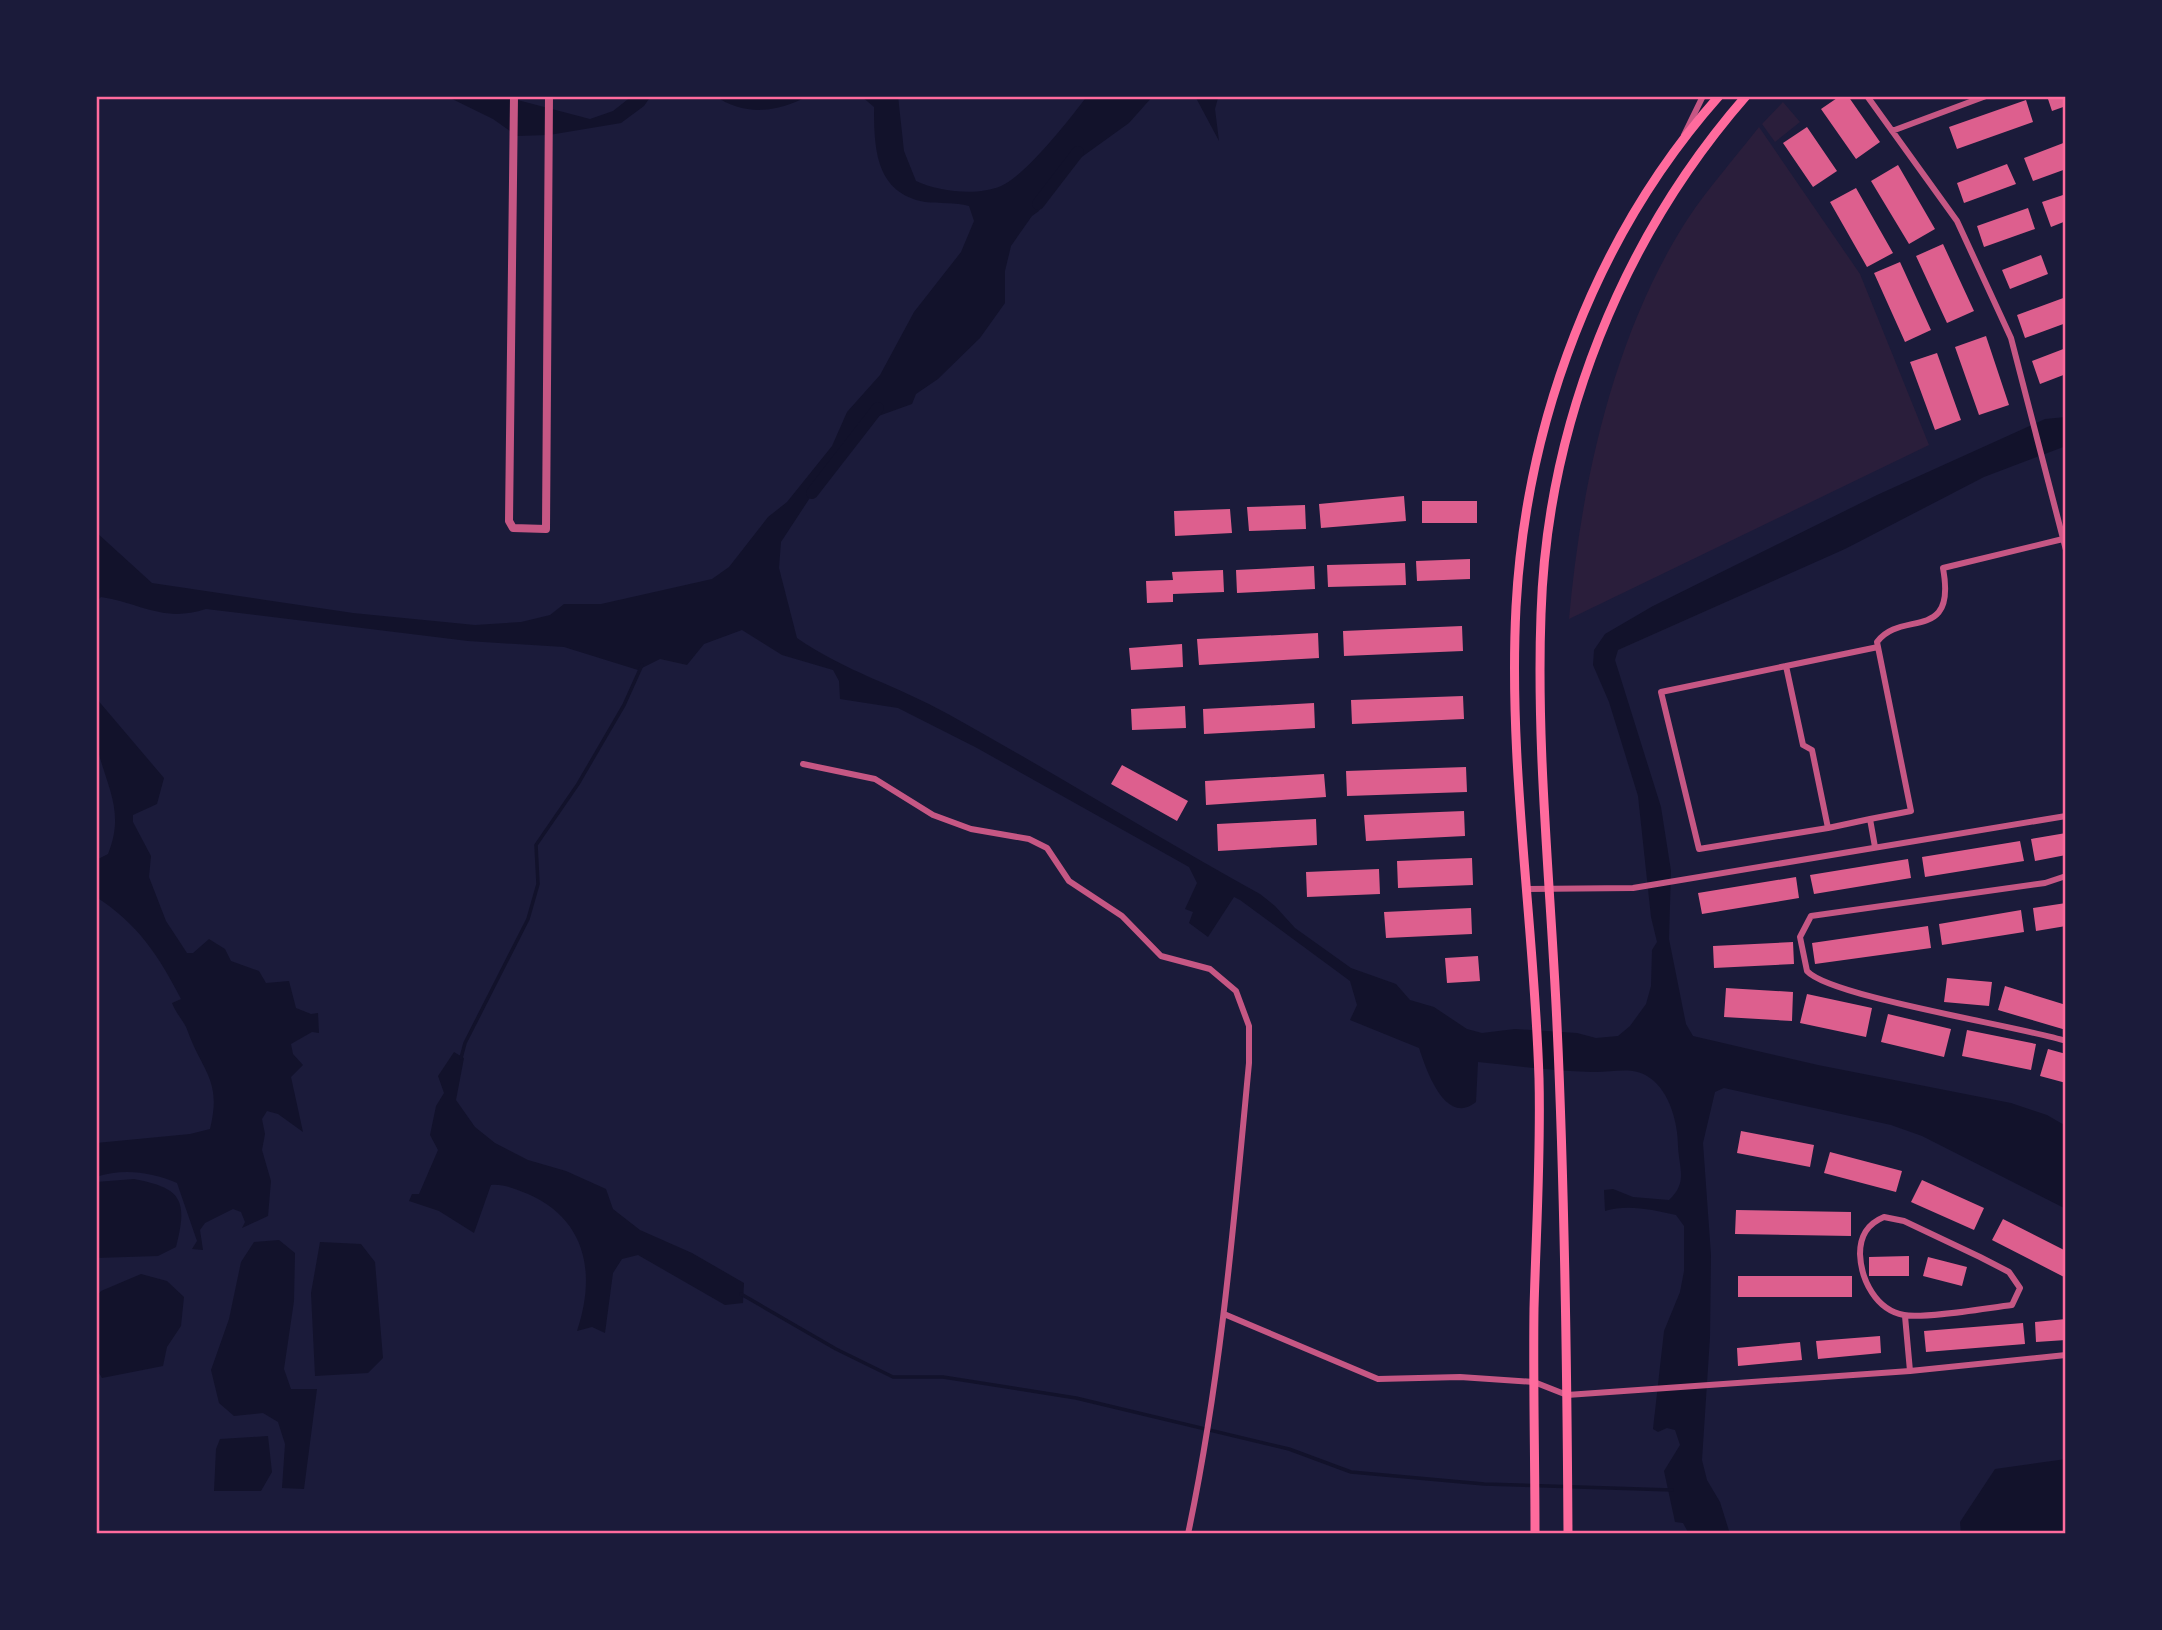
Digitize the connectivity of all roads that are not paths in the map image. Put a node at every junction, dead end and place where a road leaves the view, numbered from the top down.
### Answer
1 (514, 96) edge
2 (549, 96) edge
3 (1703, 96) edge
4 (1719, 96) edge
5 (1746, 96) edge
6 (1867, 96) edge
7 (1986, 96) edge
8 (1892, 131) junction
9 (1681, 141) junction
10 (2063, 527) edge
11 (2063, 539) junction
12 (2066, 550) edge
13 (1878, 647) junction
14 (1786, 666) junction
15 (803, 764) dead end
16 (2066, 816) edge
17 (1870, 819) junction
18 (1828, 828) junction
19 (1875, 847) junction
20 (2066, 876) edge
21 (1549, 888) junction
22 (1527, 889) junction
23 (2066, 1041) edge
24 (1224, 1314) junction
25 (1905, 1316) junction
26 (2066, 1355) edge
27 (1910, 1371) junction
28 (1534, 1382) junction
29 (1567, 1395) junction
30 (1188, 1534) edge
31 (1535, 1534) edge
32 (1568, 1534) edge

1 - 2 street
3 - 9 street
4 - 9 main road
5 - 21 main road
6 - 8 street
7 - 8 street
8 - 10 street
9 - 22 main road
10 - 11 street
11 - 12 street
11 - 13 street
13 - 14 street
13 - 17 street
14 - 18 street
14 - 18 street
15 - 24 street
16 - 19 street
17 - 18 street
17 - 19 street
19 - 21 street
20 - 23 street
21 - 22 street
21 - 29 main road
22 - 28 main road
24 - 28 street
24 - 30 street
25 - 25 street
25 - 27 street
26 - 27 street
27 - 29 street
28 - 29 street
28 - 31 main road
29 - 32 main road

